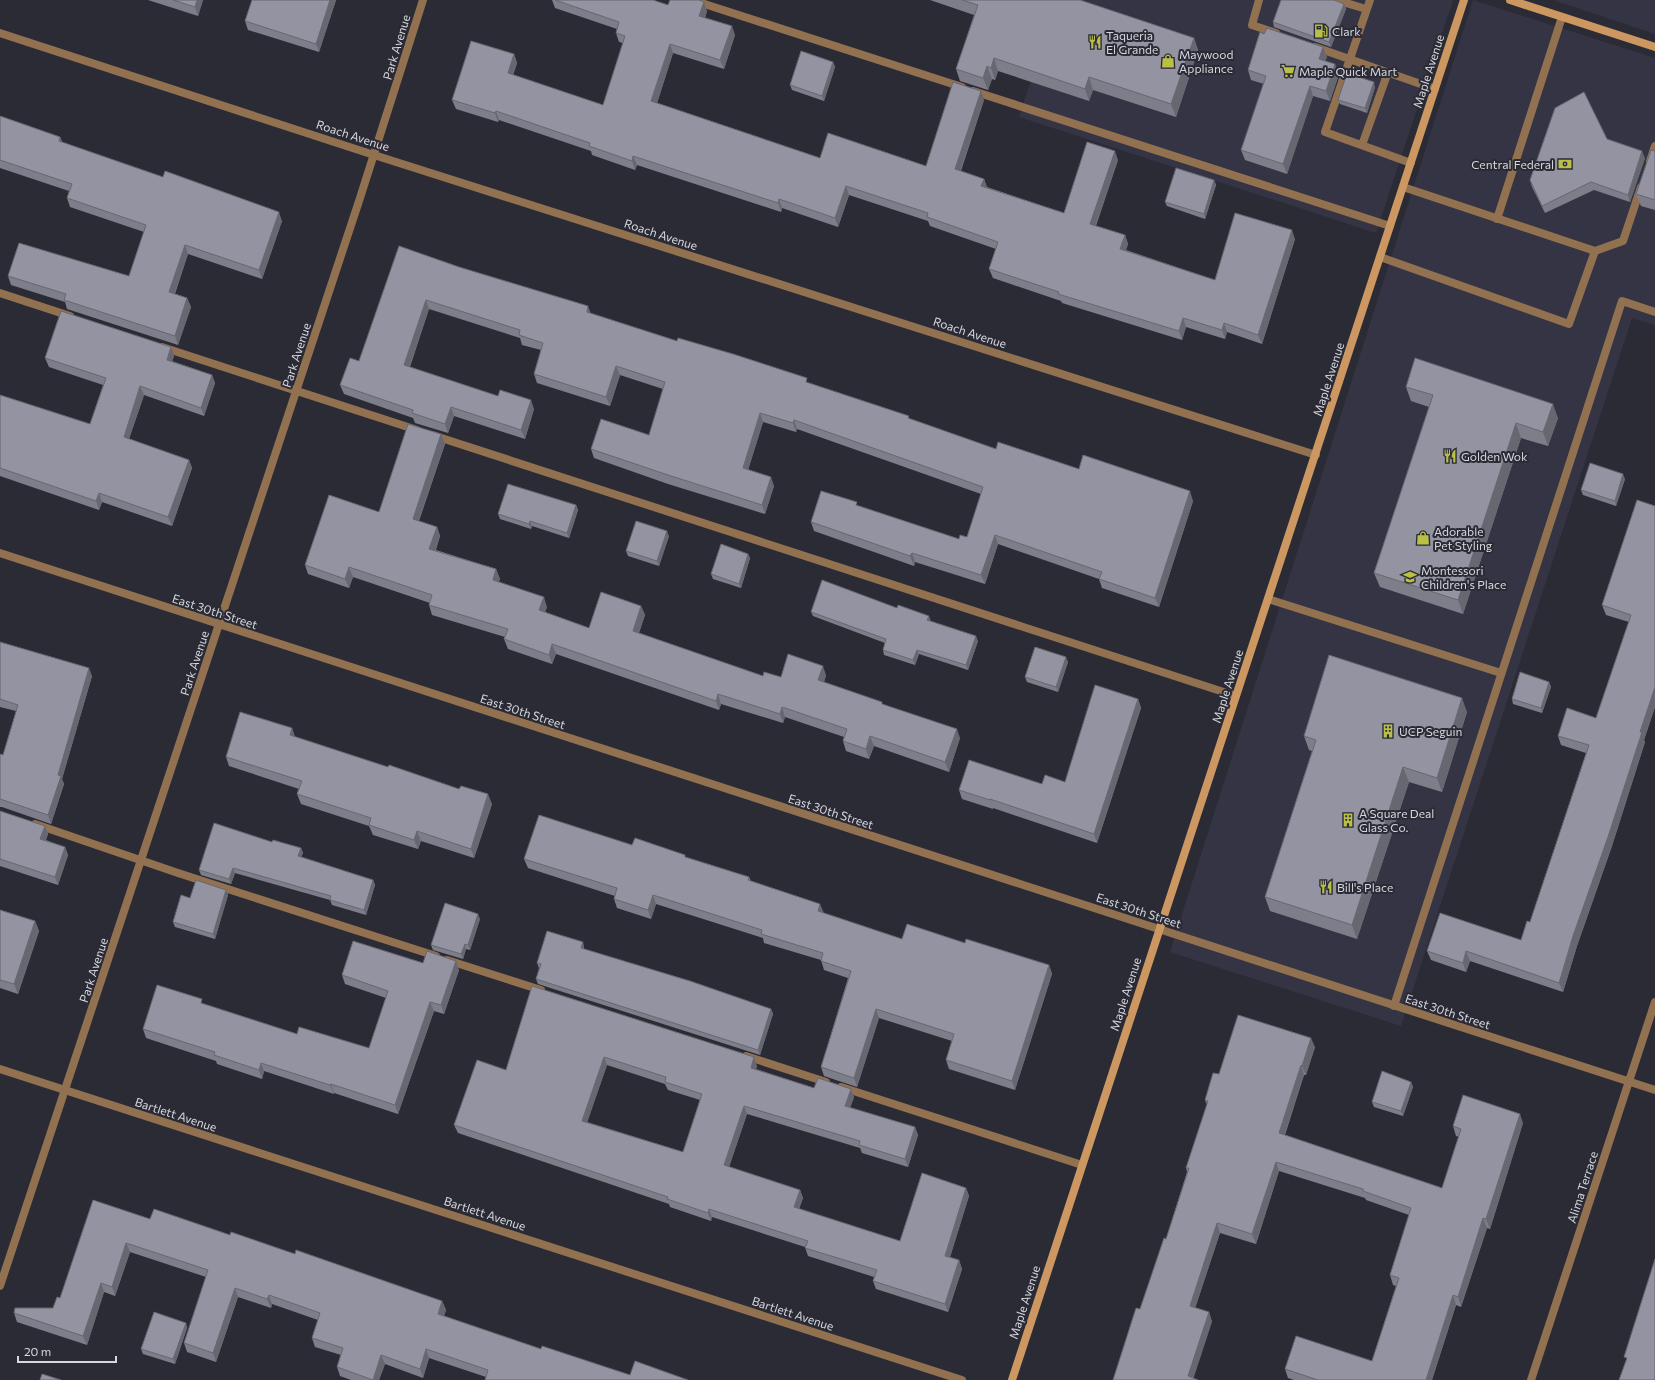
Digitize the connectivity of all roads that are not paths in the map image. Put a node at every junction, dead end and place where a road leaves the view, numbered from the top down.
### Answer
1 (423, 0) edge
2 (692, 0) edge
3 (1259, 0) edge
4 (1336, 0) edge
5 (1370, 0) edge
6 (1464, 0) edge
7 (1510, 0) edge
8 (1366, 10) junction
9 (1562, 17) junction
10 (0, 33) edge
11 (1282, 35) edge
12 (1305, 43) edge
13 (1655, 47) edge
14 (1350, 59) junction
15 (1388, 72) junction
16 (1435, 89) junction
17 (1362, 145) junction
18 (1655, 146) edge
19 (374, 155) junction
20 (1411, 163) junction
21 (1403, 187) junction
22 (1497, 218) junction
23 (1390, 226) junction
24 (1595, 251) junction
25 (1380, 257) junction
26 (0, 293) edge
27 (1655, 312) edge
28 (76, 318) edge
29 (152, 343) edge
30 (297, 390) junction
31 (1316, 455) junction
32 (0, 553) edge
33 (1268, 599) junction
34 (219, 624) junction
35 (1501, 673) junction
36 (1236, 696) junction
37 (30, 822) edge
38 (141, 861) junction
39 (1159, 929) junction
40 (548, 993) edge
41 (1655, 1002) edge
42 (1394, 1006) junction
43 (738, 1054) edge
44 (0, 1069) edge
45 (1629, 1082) junction
46 (66, 1090) junction
47 (1655, 1090) edge
48 (1082, 1165) junction
49 (0, 1286) edge
50 (962, 1380) edge
51 (1012, 1380) edge
52 (1531, 1380) edge

1 - 19 street, Park Avenue
2 - 23 street
3 - 11 street
4 - 8 street
5 - 8 street
6 - 16 street, Maple Avenue
7 - 9 street
8 - 14 street
9 - 13 street
9 - 22 street
10 - 19 street, Roach Avenue
12 - 14 street
14 - 15 street
14 - 17 street
15 - 16 street
15 - 17 street
16 - 20 street, Maple Avenue
17 - 20 street
18 - 24 street
19 - 30 street, Park Avenue
19 - 31 street, Roach Avenue
20 - 21 street, Maple Avenue
21 - 22 street
21 - 23 street, Maple Avenue
22 - 24 street
23 - 25 street, Maple Avenue
24 - 25 street
25 - 31 street, Maple Avenue
26 - 28 street
27 - 35 street
29 - 30 street
30 - 34 street, Park Avenue
30 - 36 street
31 - 33 street, Maple Avenue
32 - 34 street, East 30th Street
33 - 35 street
33 - 36 street, Maple Avenue
34 - 38 street, Park Avenue
34 - 39 street, East 30th Street
35 - 42 street
36 - 39 street, Maple Avenue
37 - 38 street
38 - 40 street
38 - 46 street, Park Avenue
39 - 42 street, East 30th Street
39 - 48 street, Maple Avenue
41 - 45 street, Alima Terrace
42 - 45 street, East 30th Street
43 - 48 street
44 - 46 street, Bartlett Avenue
45 - 47 street, East 30th Street
45 - 52 street, Alima Terrace
46 - 49 street, Park Avenue
46 - 50 street, Bartlett Avenue
48 - 51 street, Maple Avenue

